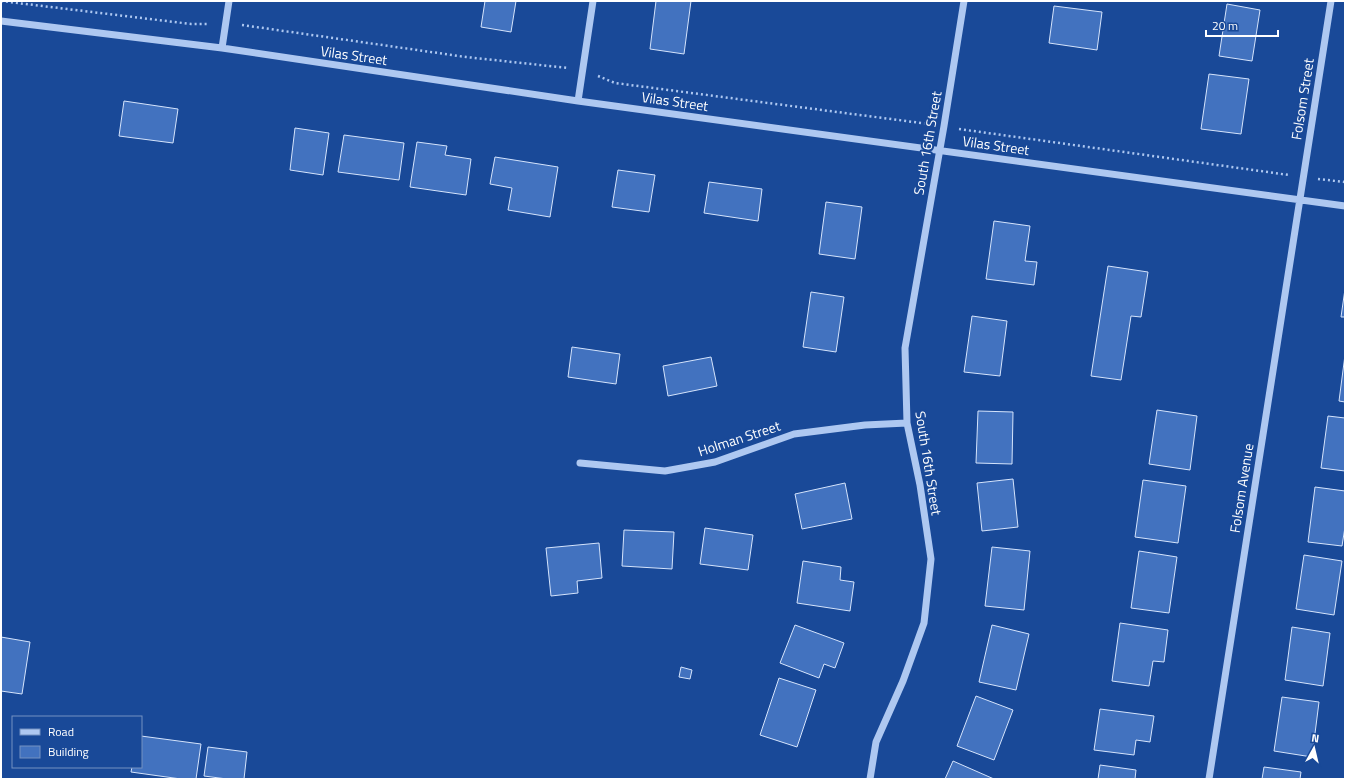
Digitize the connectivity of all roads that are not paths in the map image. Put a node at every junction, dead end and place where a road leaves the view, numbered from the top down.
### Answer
1 (229, 1) edge
2 (593, 1) edge
3 (964, 1) edge
4 (1331, 1) edge
5 (1, 21) edge
6 (222, 48) junction
7 (578, 101) junction
8 (940, 150) junction
9 (1299, 200) junction
10 (1345, 206) edge
11 (906, 423) junction
12 (580, 463) dead end
13 (870, 779) edge
14 (1209, 779) edge

1 - 6 street
2 - 7 street
3 - 8 street, South 16th Street
4 - 9 street, Folsom Street
5 - 6 street, Vilas Street
6 - 7 street, Vilas Street
7 - 8 street, Vilas Street
8 - 9 street, Vilas Street
8 - 11 street, South 16th Street
9 - 10 street, Vilas Street
9 - 14 street, Folsom Avenue
11 - 12 street, Holman Street
11 - 13 street, South 16th Street

